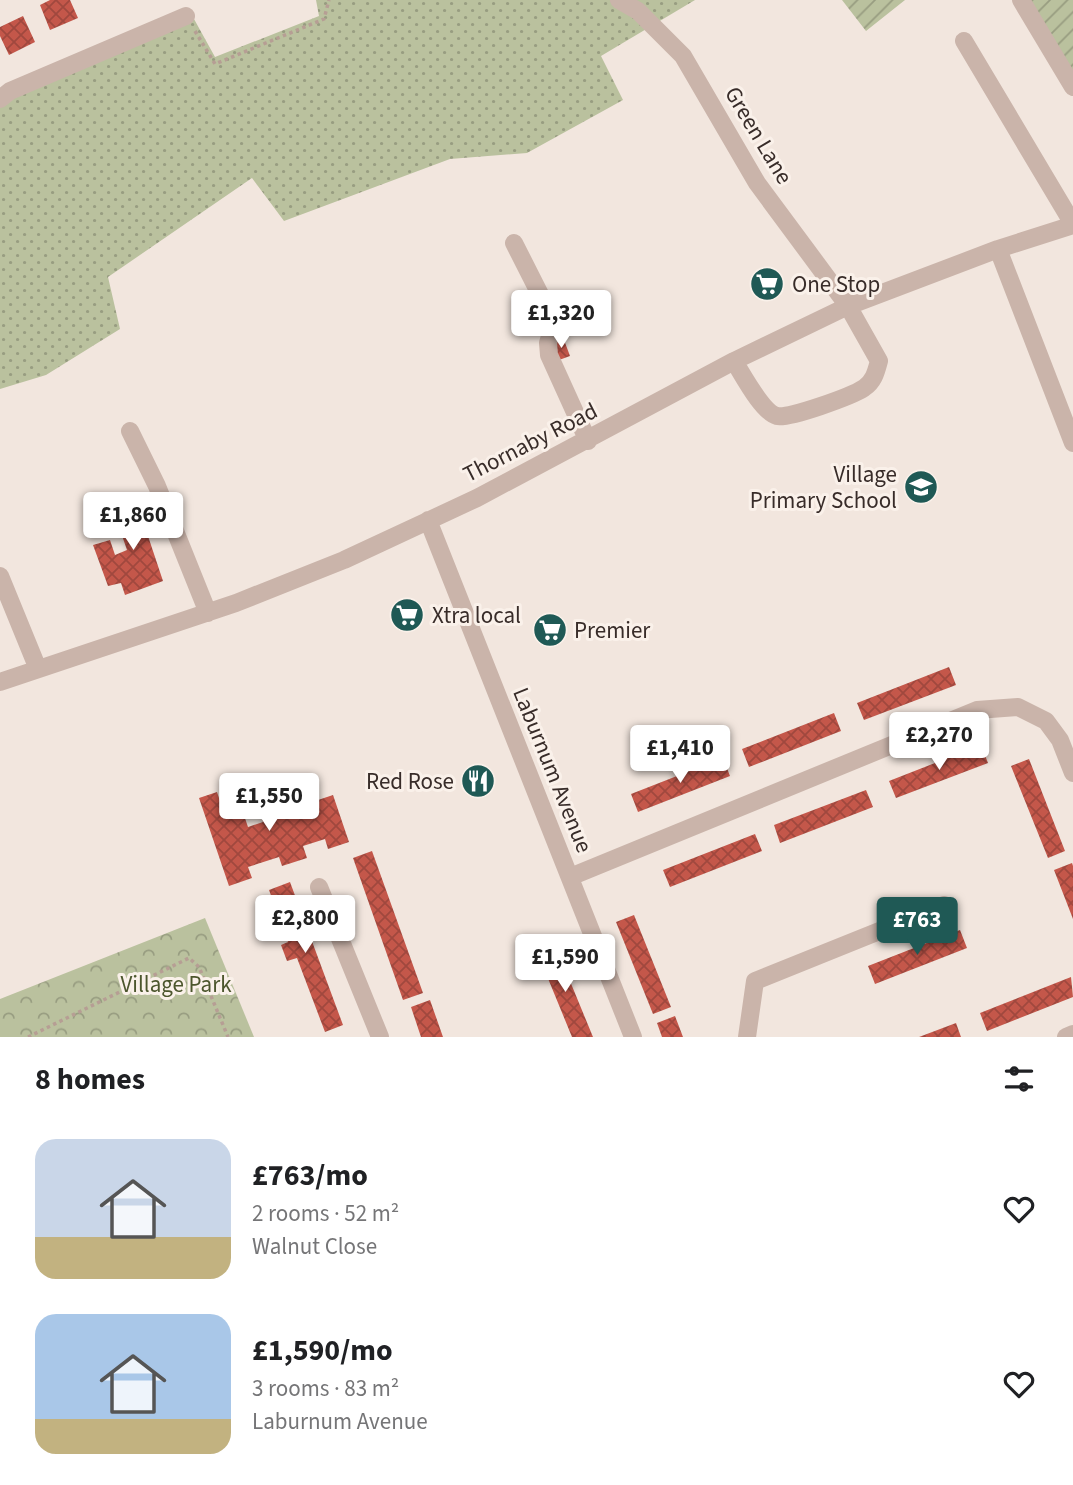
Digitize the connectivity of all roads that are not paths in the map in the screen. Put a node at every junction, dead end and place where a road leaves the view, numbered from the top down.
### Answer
1 (619, 0) edge
2 (1021, 0) edge
3 (186, 16) road end
4 (964, 41) dead end
5 (1073, 87) edge
6 (0, 99) edge
7 (1073, 224) edge
8 (514, 243) dead end
9 (998, 249) junction
10 (848, 306) junction
11 (734, 361) junction
12 (130, 431) dead end
13 (588, 440) junction
14 (1073, 443) edge
15 (428, 520) junction
16 (0, 576) edge
17 (208, 613) junction
18 (38, 669) junction
19 (0, 682) edge
20 (1073, 773) edge
21 (570, 877) junction
22 (319, 887) dead end
23 (944, 905) dead end
24 (1073, 1034) edge
25 (380, 1037) edge
26 (633, 1037) edge
27 (747, 1037) edge
28 (1066, 1037) edge

1 - 10 street, Green Lane
2 - 5 street
3 - 6 street
4 - 7 street
7 - 9 street, Thornaby Road
8 - 13 street
9 - 10 street, Thornaby Road
9 - 14 street
10 - 11 street, Thornaby Road
10 - 11 street, Green Lane
11 - 13 street, Thornaby Road
12 - 17 street
13 - 15 street, Thornaby Road
15 - 17 street, Thornaby Road
15 - 21 street, Laburnum Avenue
16 - 18 street
17 - 18 street, Thornaby Road
18 - 19 street, Thornaby Road
20 - 21 street
21 - 26 street, Laburnum Avenue
22 - 25 street
23 - 27 street
24 - 28 street

